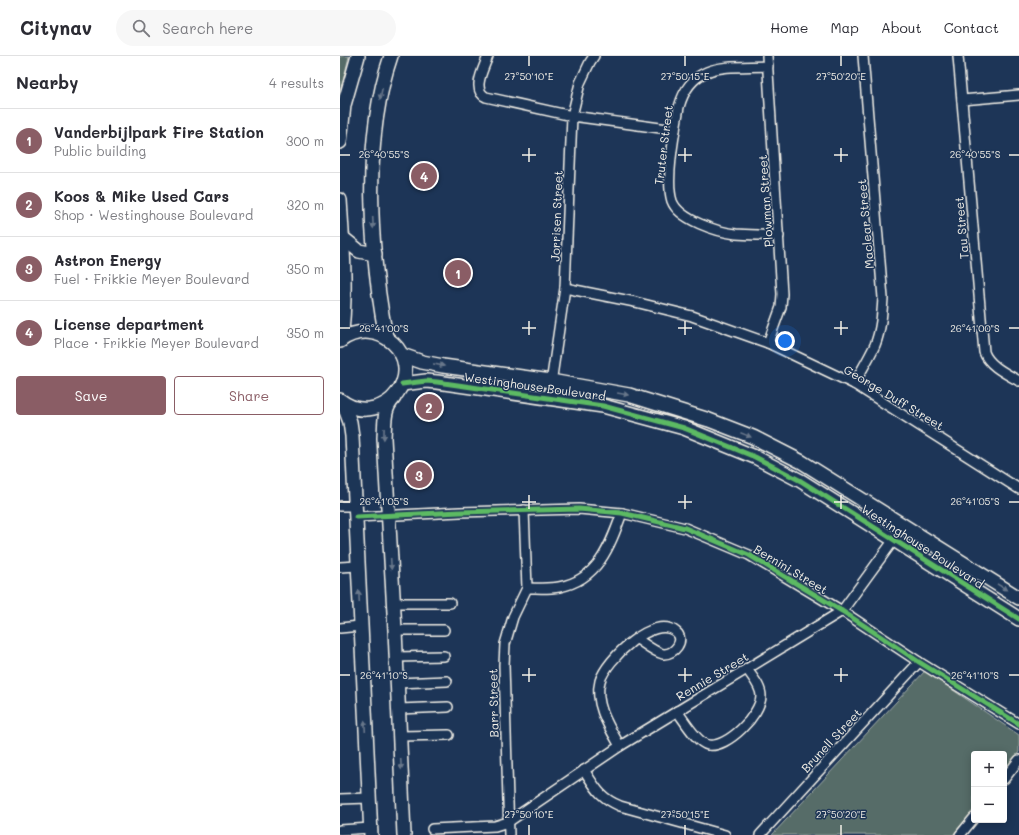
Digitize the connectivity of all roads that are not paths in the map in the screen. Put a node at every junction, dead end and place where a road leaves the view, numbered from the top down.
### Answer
1 (358, 56) edge
2 (390, 56) edge
3 (488, 56) edge
4 (594, 56) edge
5 (767, 56) edge
6 (863, 56) edge
7 (958, 56) edge
8 (768, 66) junction
9 (1019, 95) edge
10 (962, 100) junction
11 (572, 116) junction
12 (675, 130) junction
13 (340, 142) edge
14 (340, 200) edge
15 (779, 236) junction
16 (342, 238) junction
17 (375, 254) junction
18 (565, 288) junction
19 (386, 337) junction
20 (340, 340) edge
21 (768, 343) junction
22 (402, 355) junction
23 (551, 381) junction
24 (1019, 381) edge
25 (402, 384) junction
26 (854, 384) junction
27 (549, 397) junction
28 (394, 398) junction
29 (342, 401) edge
30 (1019, 489) edge
31 (340, 506) edge
32 (524, 510) junction
33 (356, 512) junction
34 (622, 513) junction
35 (389, 515) junction
36 (904, 526) junction
37 (894, 540) junction
38 (358, 566) junction
39 (340, 567) edge
40 (528, 588) junction
41 (1019, 598) edge
42 (393, 603) junction
43 (450, 603) dead end
44 (842, 611) junction
45 (1019, 619) edge
46 (360, 626) junction
47 (340, 628) edge
48 (395, 630) junction
49 (444, 630) dead end
50 (637, 639) dead end
51 (444, 656) dead end
52 (396, 657) junction
53 (919, 662) junction
54 (747, 669) junction
55 (447, 681) dead end
56 (397, 683) junction
57 (448, 707) dead end
58 (399, 709) junction
59 (677, 712) junction
60 (1019, 724) edge
61 (449, 735) dead end
62 (400, 736) junction
63 (620, 746) junction
64 (1019, 760) edge
65 (584, 770) junction
66 (1007, 775) edge
67 (369, 798) junction
68 (340, 799) edge
69 (508, 822) junction
70 (971, 822) edge
71 (432, 829) dead end
72 (340, 830) edge
73 (371, 832) edge
74 (404, 835) edge
75 (509, 835) edge
76 (725, 835) edge
77 (760, 835) edge
78 (960, 835) edge

1 - 13 main road
2 -> 17 main road
3 - 11 street
4 - 11 street, Jorrisen Street
5 - 8 street, Plowman Street
6 - 26 street, Maclear Street
7 - 10 street, Tau Street
8 - 12 street, Truter Street
8 - 15 street, Plowman Street
9 - 10 street
10 - 24 street, Tau Street
11 - 12 street
11 - 18 street, Jorrisen Street
12 - 15 street, Truter Street
14 - 16 main road
15 - 21 street, Plowman Street
16 - 17 main road
16 - 20 main road
17 - 19 main road
18 - 21 street, George Duff Street
18 - 23 street, Jorrisen Street
19 - 20 main road
19 - 22 main road
21 - 26 street, George Duff Street
22 -> 23 main road, Westinghouse Boulevard
22 - 25 main road
23 - 27 street, Jorrisen Street
23 -> 36 main road, Westinghouse Boulevard
25 - 27 main road, Westinghouse Boulevard
25 - 28 main road
26 - 30 street, George Duff Street
27 - 37 main road, Westinghouse Boulevard
28 - 29 main road
28 -> 35 main road
29 - 33 main road
31 - 33 street, Bernini Street
32 - 34 street, Bernini Street
32 - 35 street, Bernini Street
32 - 40 street
33 - 35 street, Bernini Street
33 - 38 main road
34 - 40 street
34 - 44 street, Bernini Street
35 -> 42 main road
36 - 37 street, Rennie Street
36 -> 41 main road, Westinghouse Boulevard
37 - 44 street, Rennie Street
37 - 45 main road, Westinghouse Boulevard
38 - 39 street
46 -> 38 main road
40 - 69 street, Barr Street
42 - 43 street
42 - 48 main road
44 - 53 street, Bernini Street
44 - 54 street, Rennie Street
46 - 47 street
67 -> 46 main road
48 - 49 street
48 - 52 main road
50 - 63 street
51 - 52 street
52 - 56 main road
53 - 60 street, Bernini Street
53 - 77 street, Brunell Street
54 - 59 street, Rennie Street
54 - 59 street
55 - 56 street
56 - 58 main road
57 - 58 street
58 - 62 main road
59 - 63 street, Rennie Street
61 - 62 street
62 -> 74 main road
63 - 65 street, Rennie Street
64 - 66 street
65 - 69 street, Rennie Street
65 - 76 street
67 - 68 street
67 - 73 main road
69 - 71 street
69 - 75 street, Barr Street
70 - 78 street
72 - 73 street

